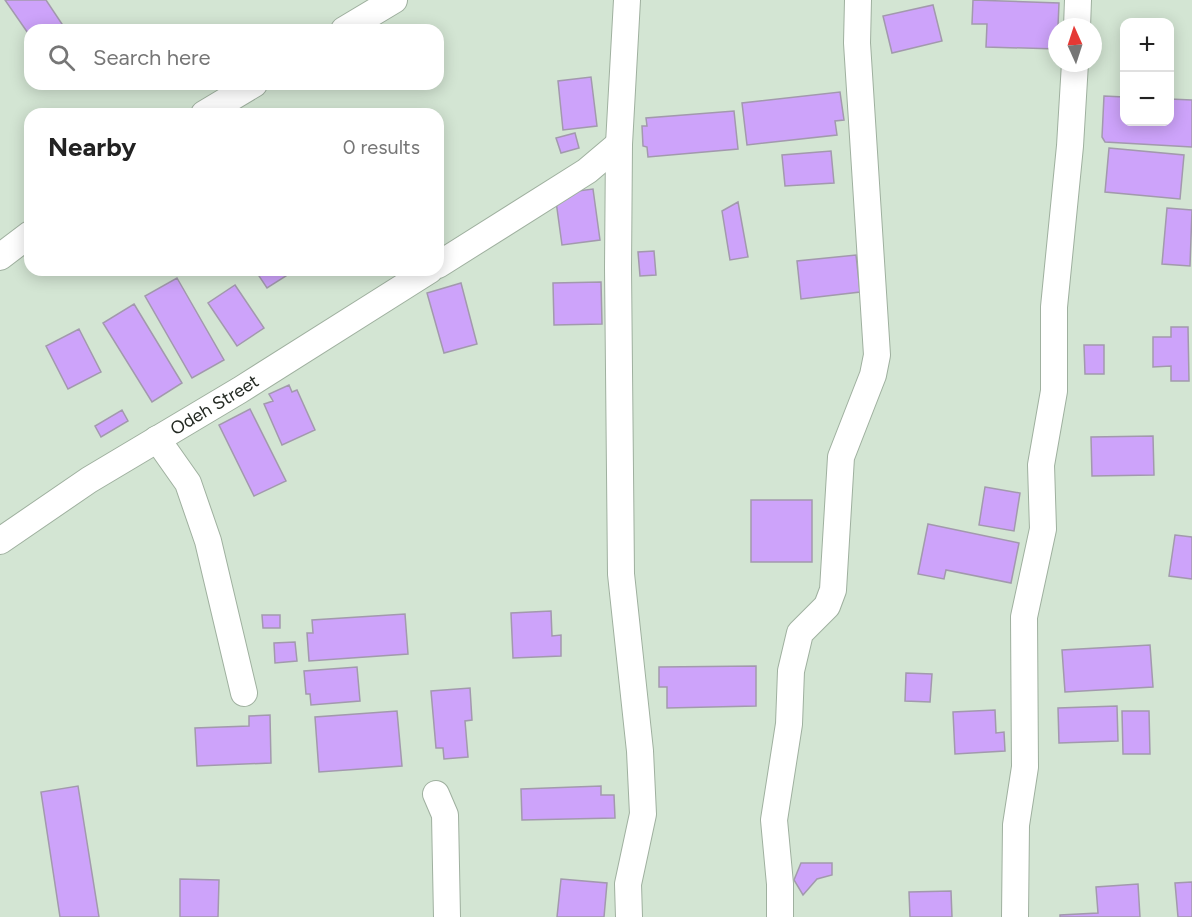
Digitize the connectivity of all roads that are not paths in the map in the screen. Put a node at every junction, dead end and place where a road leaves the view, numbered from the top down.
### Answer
1 (394, 0) edge
2 (627, 0) edge
3 (858, 0) edge
4 (1078, 0) edge
5 (1077, 18) edge
6 (354, 24) edge
7 (1074, 72) edge
8 (244, 90) edge
9 (214, 108) edge
10 (619, 144) junction
11 (24, 239) edge
12 (0, 257) edge
13 (444, 261) edge
14 (420, 276) edge
15 (157, 439) junction
16 (0, 541) edge
17 (244, 693) dead end
18 (436, 794) dead end
19 (447, 917) edge
20 (629, 917) edge
21 (780, 917) edge
22 (1015, 917) edge

1 - 6 street
2 - 10 street
3 - 21 street
4 - 5 street
7 - 22 street
8 - 9 street
10 - 13 street
10 - 20 street
11 - 12 street
14 - 15 street, Odeh Street
15 - 16 street, Odeh Street
15 - 17 street
18 - 19 street

